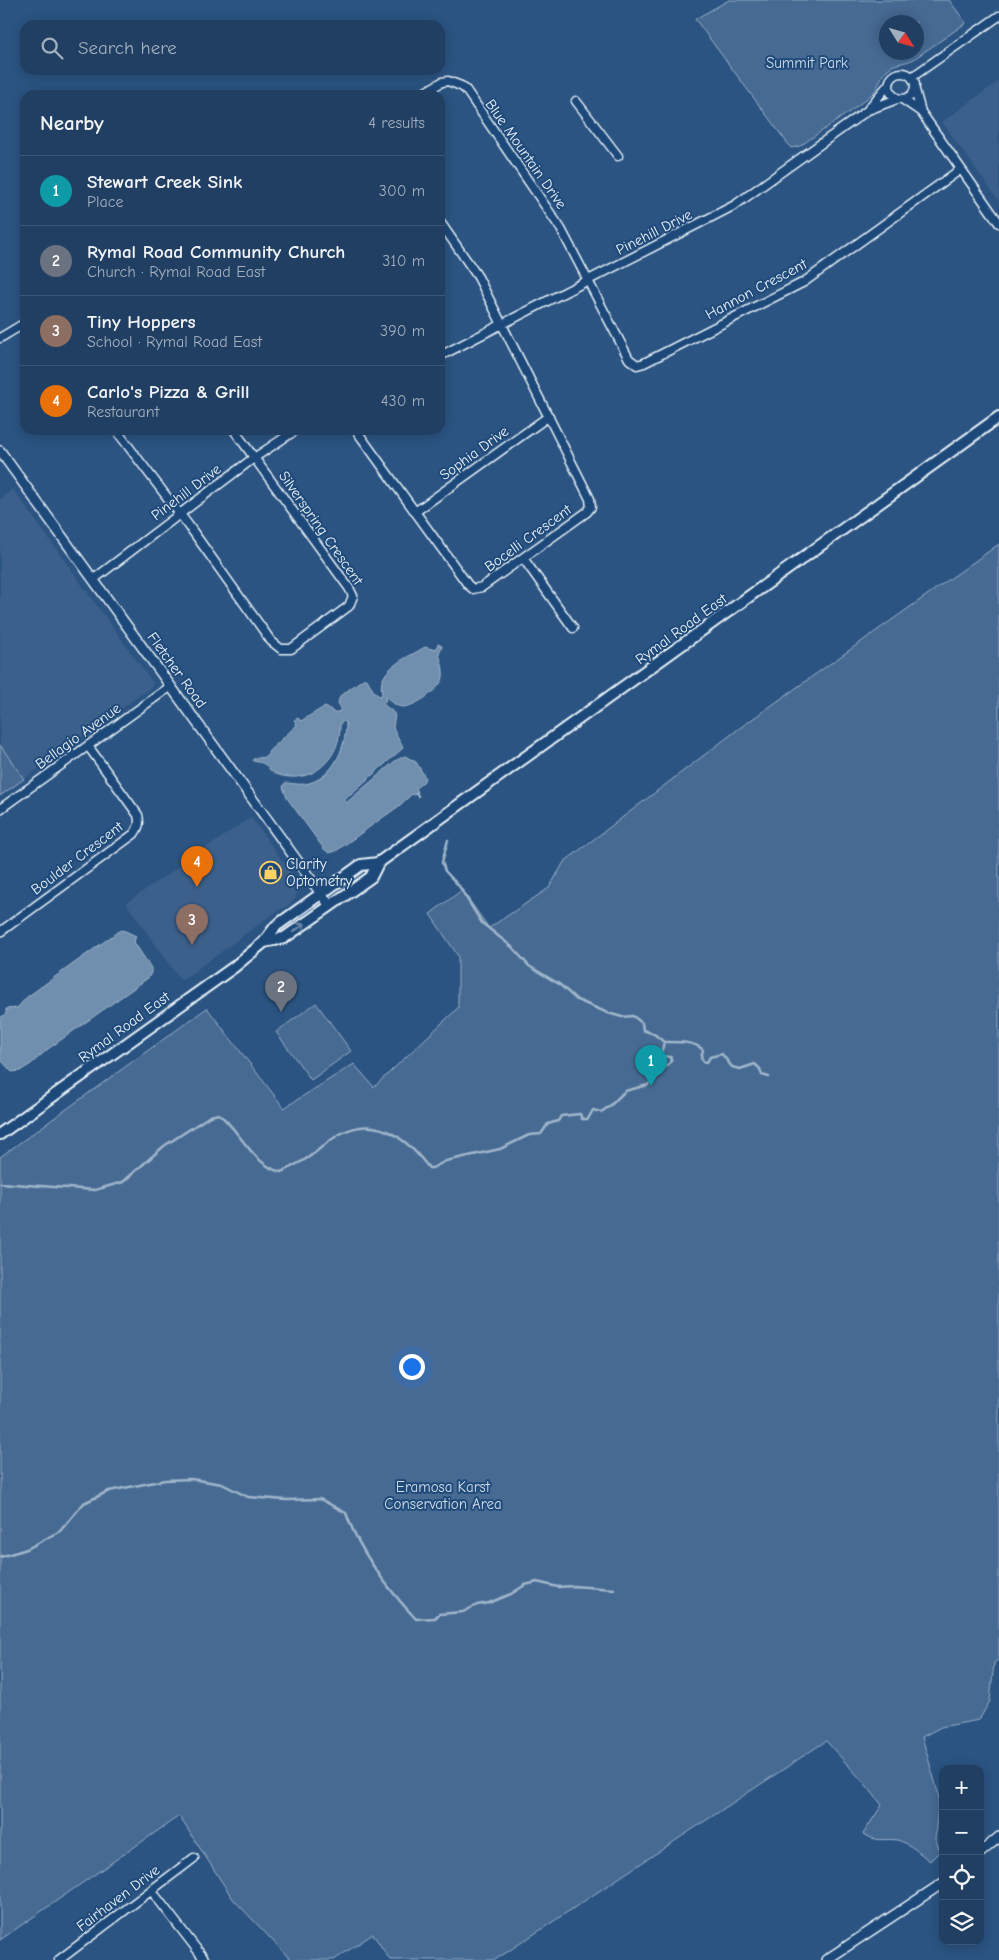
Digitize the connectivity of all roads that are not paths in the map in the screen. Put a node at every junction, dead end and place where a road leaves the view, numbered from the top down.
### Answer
1 (999, 16) edge
2 (912, 78) junction
3 (889, 84) junction
4 (428, 90) edge
5 (915, 90) junction
6 (899, 99) junction
7 (576, 101) dead end
8 (868, 110) junction
9 (921, 112) junction
10 (618, 156) dead end
11 (961, 169) junction
12 (999, 223) edge
13 (445, 229) edge
14 (588, 281) junction
15 (502, 324) junction
16 (20, 326) edge
17 (0, 338) edge
18 (445, 353) edge
19 (549, 416) junction
20 (999, 417) edge
21 (120, 435) edge
22 (238, 435) edge
23 (288, 435) edge
24 (360, 435) edge
25 (0, 451) edge
26 (255, 457) junction
27 (415, 512) junction
28 (180, 514) junction
29 (523, 558) junction
30 (94, 579) junction
31 (573, 628) dead end
32 (171, 686) junction
33 (88, 746) junction
34 (0, 809) edge
35 (378, 863) junction
36 (321, 894) junction
37 (330, 906) junction
38 (0, 932) edge
39 (264, 942) junction
40 (0, 1134) edge
41 (999, 1837) edge
42 (984, 1850) edge
43 (194, 1858) dead end
44 (939, 1885) edge
45 (151, 1890) junction
46 (58, 1960) edge
47 (206, 1960) edge
48 (826, 1960) edge

1 - 2 street
2 - 3 street
2 - 5 street
3 - 6 street
3 - 8 street, Pinehill Drive
4 - 14 street, Blue Mountain Drive
5 - 6 street
5 - 9 street
6 - 8 street, Pinehill Drive
6 - 9 street
7 - 10 street
8 - 14 street, Pinehill Drive
9 - 11 street
11 - 12 street
11 - 14 street, Hannon Crescent
13 - 15 street, Bocelli Crescent
14 - 15 street, Pinehill Drive
15 - 18 street, Pinehill Drive
15 - 19 street, Bocelli Crescent
16 - 17 street
19 - 27 street, Sophia Drive
19 - 29 street, Bocelli Crescent
20 - 35 main road, Rymal Road East
21 - 28 street, Silverspring Crescent
22 - 26 street, Silverspring Crescent
23 - 26 street, Pinehill Drive
24 - 27 street, Bocelli Crescent
25 - 30 street, Fletcher Road
26 - 28 street, Pinehill Drive
26 - 28 street, Silverspring Crescent
27 - 29 street, Bocelli Crescent
28 - 30 street, Pinehill Drive
29 - 31 street
30 - 32 street, Fletcher Road
32 - 33 street, Bellagio Avenue
32 - 36 street, Fletcher Road
33 - 34 street, Bellagio Avenue
33 - 38 street, Boulder Crescent
35 - 36 main road, Rymal Road East
35 - 37 main road, Rymal Road East
36 - 37 street, Fletcher Road
36 - 39 main road, Rymal Road East
39 -> 37 main road, Rymal Road East
39 - 40 main road, Rymal Road East
41 - 42 street
43 - 45 street, Fairhaven Drive
44 - 48 street
45 - 46 street, Fairhaven Drive
45 - 47 street

